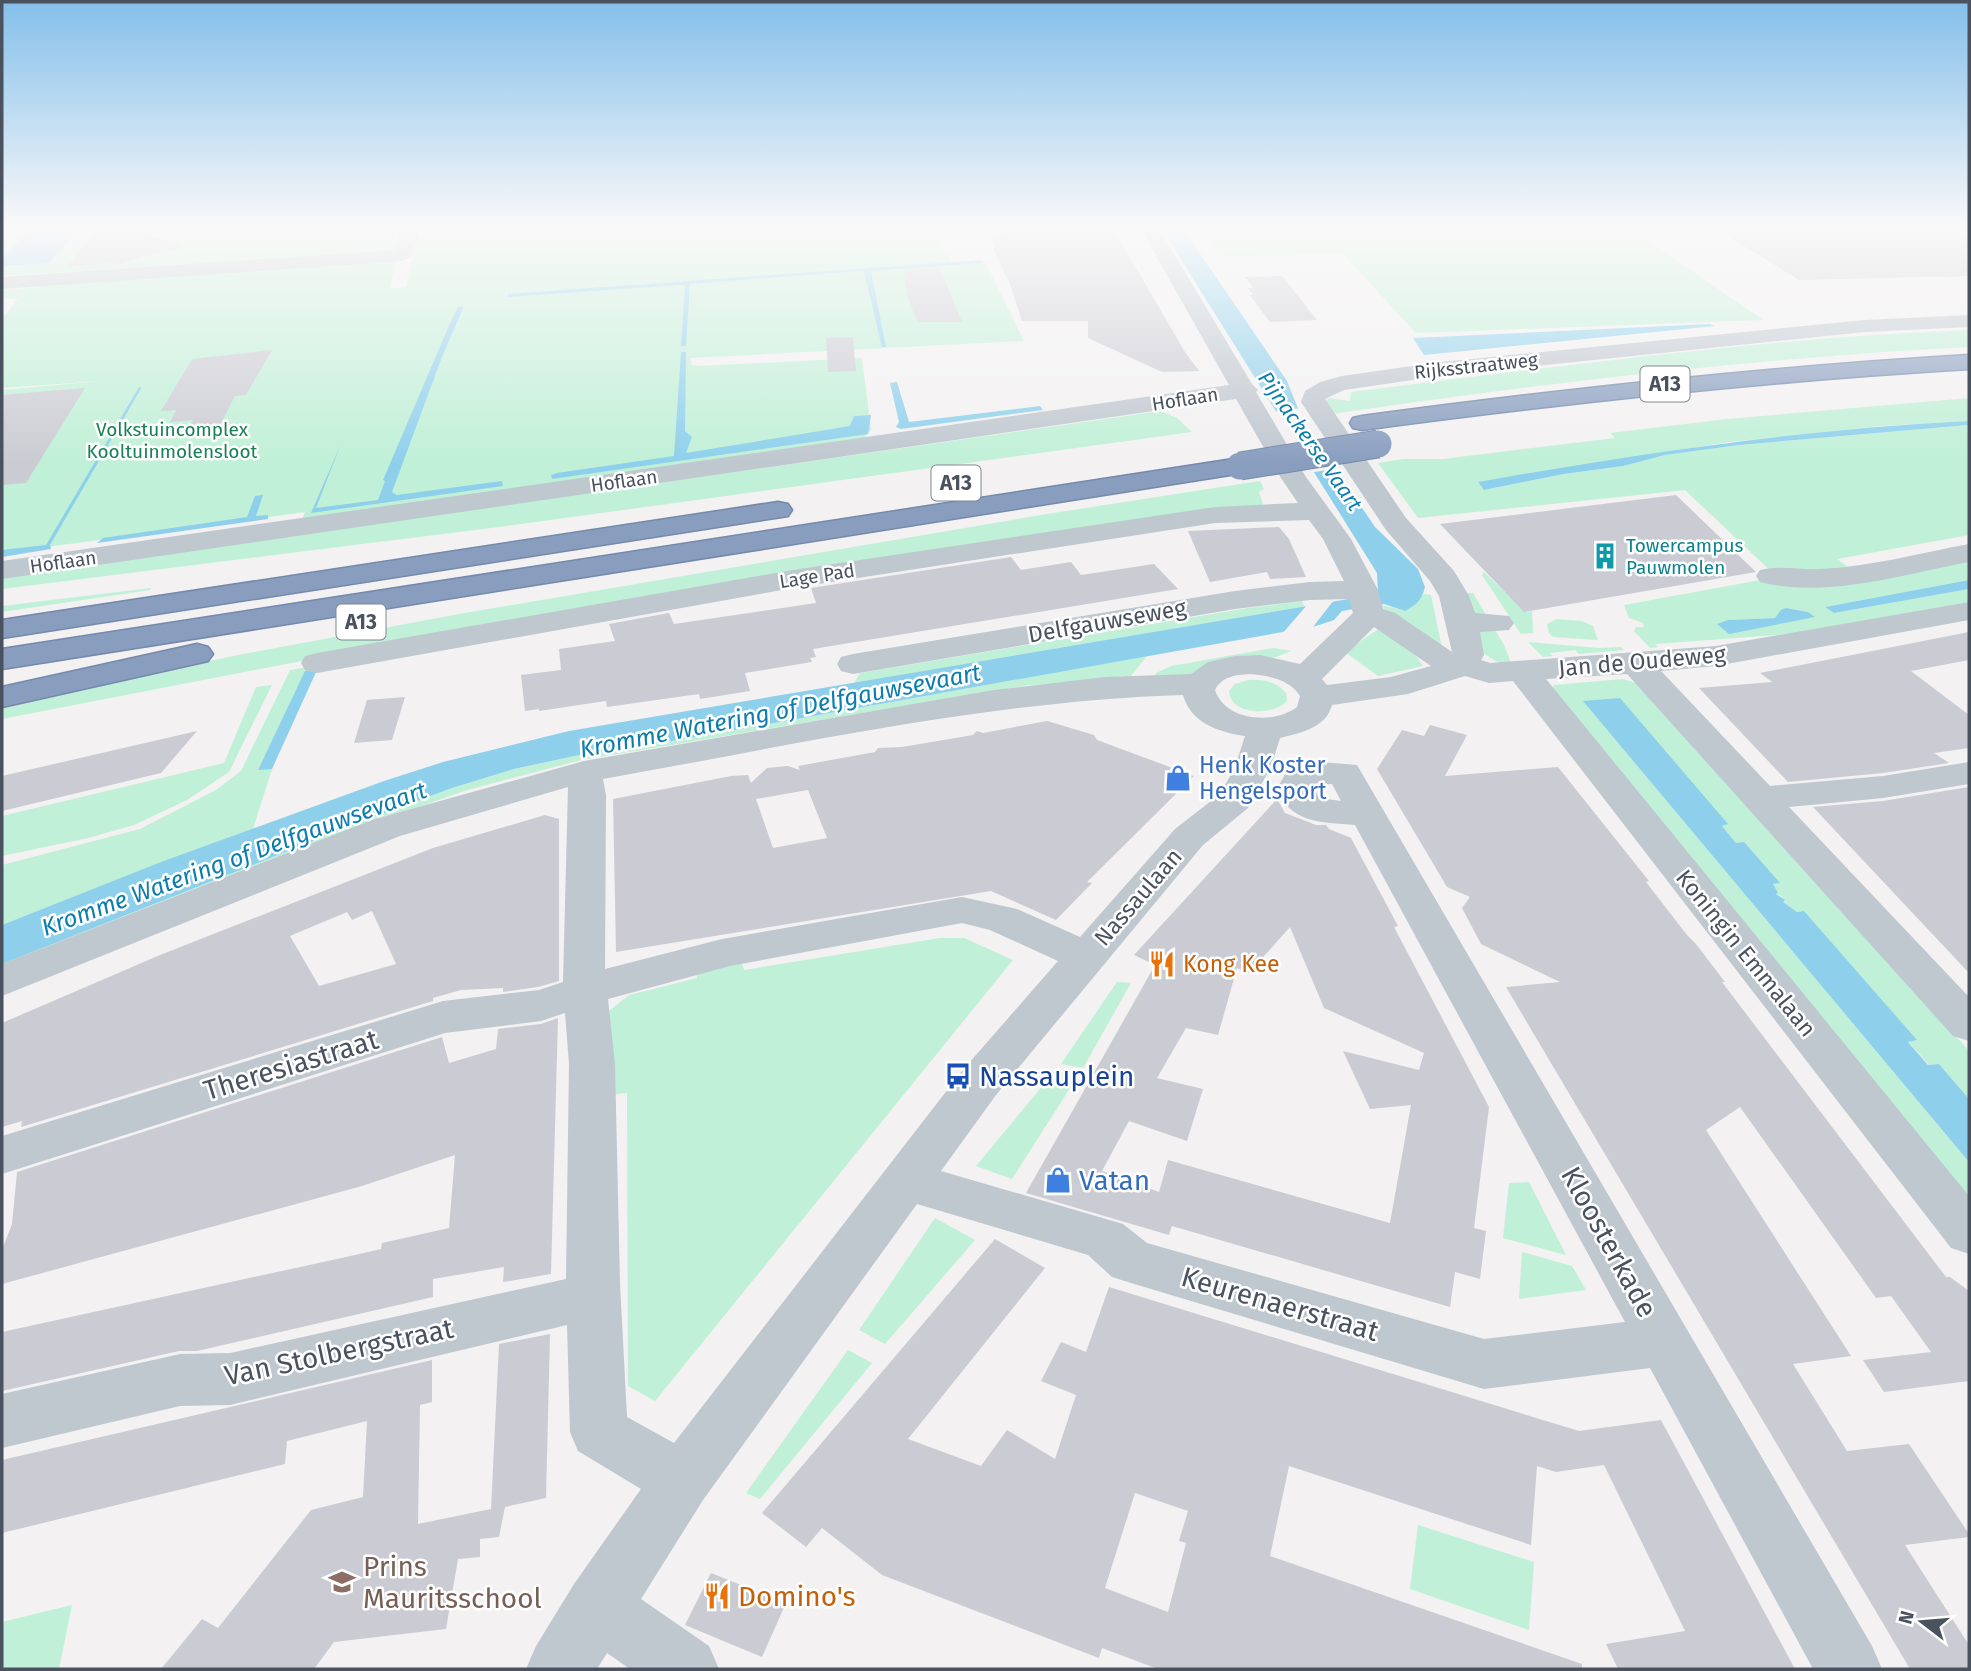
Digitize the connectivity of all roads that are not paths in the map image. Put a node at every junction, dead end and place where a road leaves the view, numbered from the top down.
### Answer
1 (1196, 307) edge
2 (1969, 321) edge
3 (1969, 362) edge
4 (1969, 380) edge
5 (1246, 390) junction
6 (1240, 453) junction
7 (808, 506) dead end
8 (1319, 511) junction
9 (686, 524) junction
10 (720, 546) junction
11 (1969, 553) edge
12 (2, 570) edge
13 (1771, 576) dead end
14 (2, 602) edge
15 (1363, 608) junction
16 (1969, 611) edge
17 (1461, 622) junction
18 (1498, 623) dead end
19 (2, 629) edge
20 (2, 659) edge
21 (317, 663) dead end
22 (853, 664) dead end
23 (1636, 664) junction
24 (1461, 666) junction
25 (1526, 672) junction
26 (1299, 681) junction
27 (1201, 695) junction
28 (2, 697) edge
29 (1251, 726) junction
30 (584, 772) junction
31 (1969, 773) edge
32 (1761, 798) junction
33 (1368, 815) dead end
34 (1086, 957) junction
35 (584, 977) junction
36 (2, 981) edge
37 (1969, 1025) edge
38 (2, 1155) edge
39 (907, 1181) junction
40 (1969, 1233) edge
41 (593, 1296) junction
42 (1665, 1342) junction
43 (2, 1420) edge
44 (682, 1480) junction
45 (597, 1607) junction
46 (559, 1669) edge
47 (686, 1669) edge
48 (1849, 1669) edge

1 - 5 street
2 - 17 street, Rijksstraatweg
3 - 6 highway, A13
4 - 6 highway, A13, bridge
5 - 8 street
5 - 12 street, Hoflaan
6 - 10 highway, A13
7 - 9 highway, A13
8 - 15 street
8 - 21 street, Lage Pad
9 - 14 highway, A13
9 - 19 highway, A13
10 - 20 highway, A13
10 - 28 highway, A13
11 - 13 street
15 - 22 street, Delfgauwseweg
15 - 24 street, Jan de Oudeweg
15 - 26 street
16 - 23 street, Jan de Oudeweg
17 - 18 street
17 - 24 street
23 - 25 street, Jan de Oudeweg
23 - 32 street
24 - 25 street, Jan de Oudeweg
24 - 26 street
25 - 40 street, Koningin Emmalaan
26 - 27 street
26 - 29 street
27 - 29 street
27 - 30 street
29 - 34 street, Nassaulaan
30 - 35 street
30 - 36 street
31 - 32 street
32 - 37 street
33 - 42 street, Kloosterkade
34 - 35 street
34 - 39 street
35 - 38 street, Theresiastraat
35 - 41 street
39 - 42 street, Keurenaerstraat
39 - 44 street
41 - 43 street, Van Stolbergstraat
41 - 44 street
42 - 48 street, Kloosterkade
44 - 45 street
45 - 46 street
45 - 47 street

